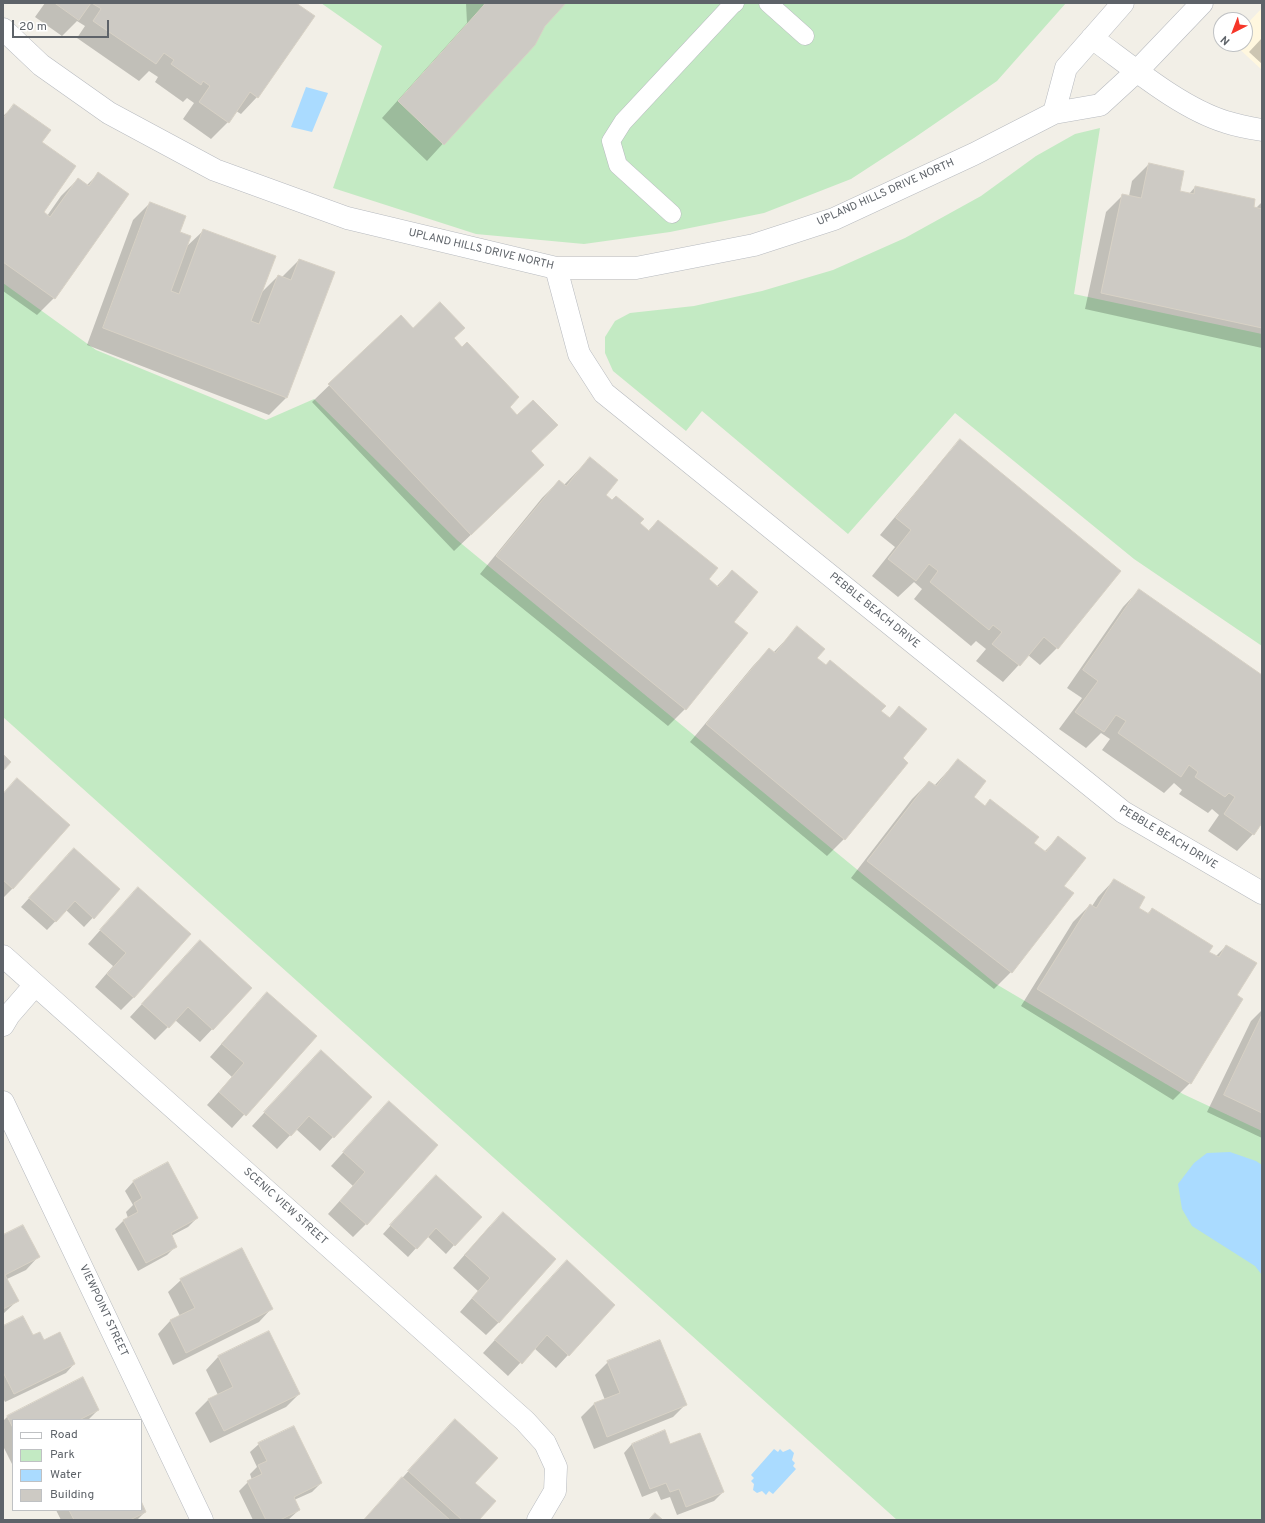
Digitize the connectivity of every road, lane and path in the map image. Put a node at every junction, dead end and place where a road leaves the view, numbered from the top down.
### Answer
1 (736, 3) edge
2 (768, 3) edge
3 (1123, 3) edge
4 (1202, 3) edge
5 (3, 29) edge
6 (806, 36) dead end
7 (1092, 38) junction
8 (1137, 71) junction
9 (1054, 113) junction
10 (1262, 130) edge
11 (672, 214) dead end
12 (556, 268) junction
13 (1262, 893) edge
14 (3, 956) edge
15 (35, 985) junction
16 (3, 1025) edge
17 (3, 1102) edge
18 (202, 1520) edge
19 (538, 1520) edge

1 - 11 lane
2 - 6 lane
3 - 7 street
4 - 8 street, UPLAND HILLS DRIVE NORTH
5 - 12 street, UPLAND HILLS DRIVE NORTH
7 - 8 street
7 - 9 street
8 - 9 street, UPLAND HILLS DRIVE NORTH
8 - 10 street
9 - 12 street, UPLAND HILLS DRIVE NORTH
12 - 13 street, PEBBLE BEACH DRIVE
14 - 15 street, SCENIC VIEW STREET
15 - 16 street
15 - 19 street, SCENIC VIEW STREET
17 - 18 street, VIEWPOINT STREET

